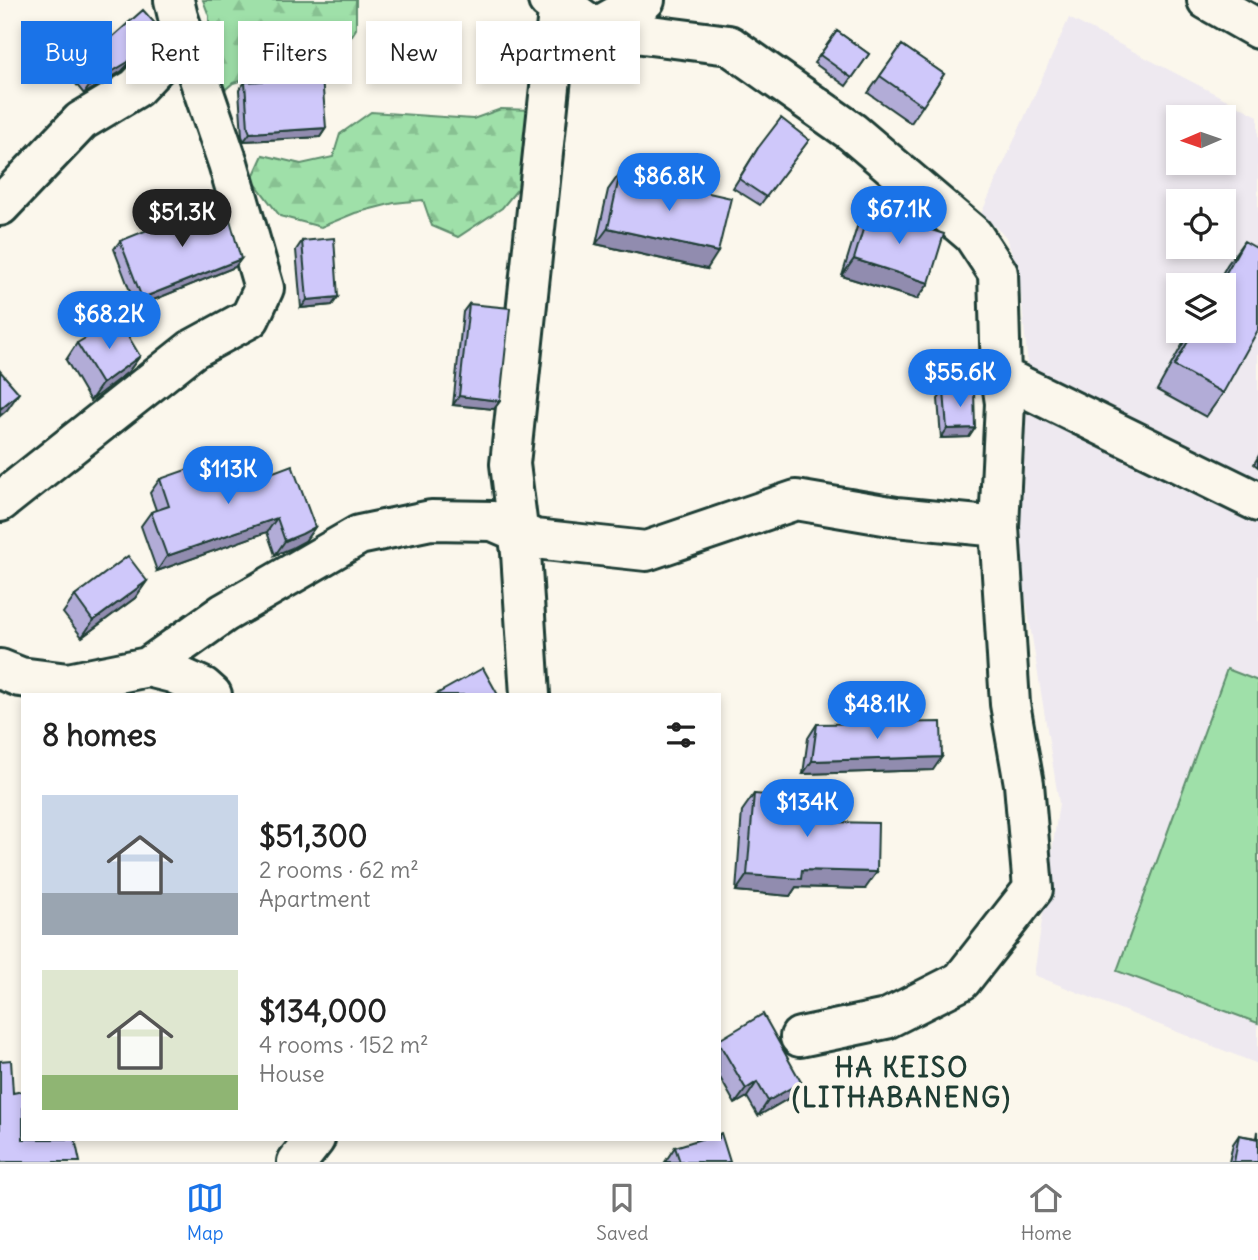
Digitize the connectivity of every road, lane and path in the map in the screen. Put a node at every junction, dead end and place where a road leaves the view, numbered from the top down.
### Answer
1 (174, 0) edge
2 (645, 0) edge
3 (1207, 0) edge
4 (553, 1) edge
5 (180, 21) edge
6 (584, 21) edge
7 (608, 21) edge
8 (1258, 29) edge
9 (640, 34) edge
10 (140, 84) edge
11 (201, 84) edge
12 (0, 206) edge
13 (1001, 376) junction
14 (0, 502) edge
15 (1258, 502) edge
16 (999, 527) junction
17 (519, 532) junction
18 (148, 667) junction
19 (0, 669) edge
20 (210, 693) edge
21 (530, 693) edge
22 (800, 1037) dead end
23 (314, 1141) edge
24 (298, 1162) edge

1 - 5 street
2 - 7 street
3 - 8 street
4 - 6 street
4 - 17 street
9 - 13 street
10 - 12 street
11 - 14 street
13 - 15 street
13 - 16 street
16 - 17 street
16 - 22 street
17 - 18 street
17 - 21 street
18 - 19 street
18 - 20 street
23 - 24 street

